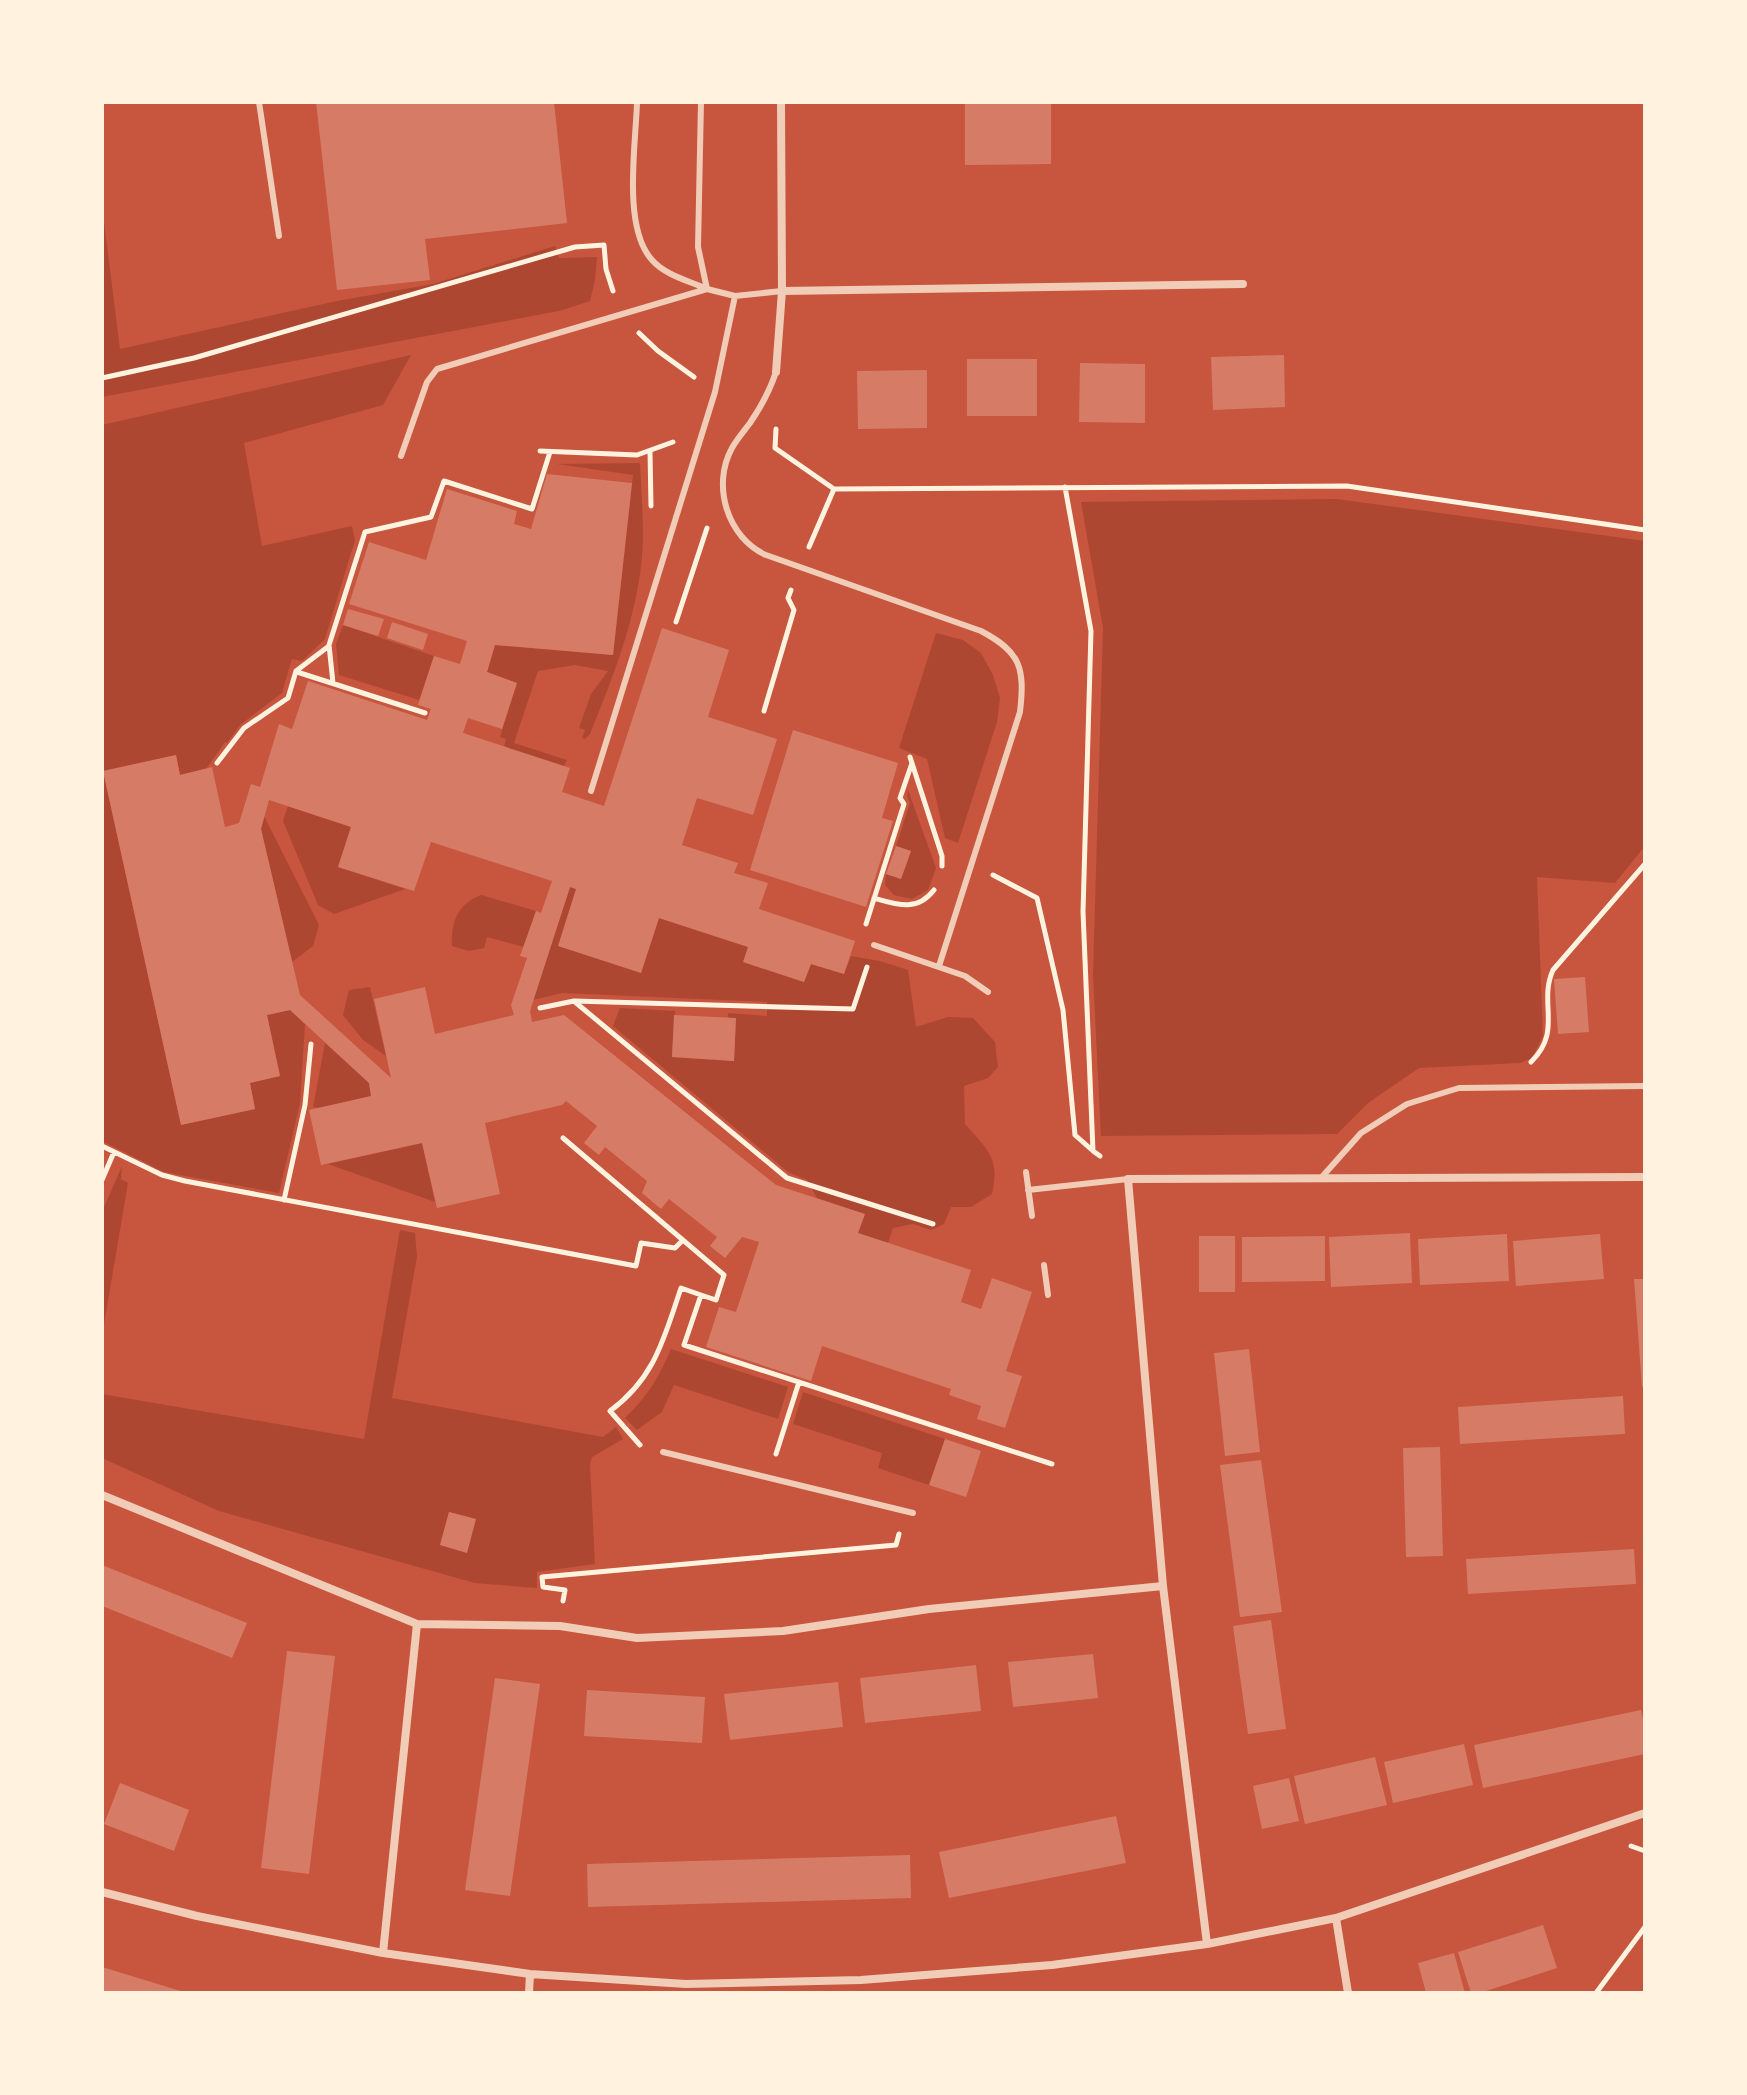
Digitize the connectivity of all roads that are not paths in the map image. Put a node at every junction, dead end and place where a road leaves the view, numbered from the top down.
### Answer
1 (259, 102) edge
2 (637, 102) edge
3 (701, 102) edge
4 (781, 102) edge
5 (279, 236) dead end
6 (1243, 284) dead end
7 (707, 289) junction
8 (782, 291) junction
9 (735, 296) junction
10 (776, 372) joint
11 (401, 456) dead end
12 (591, 791) dead end
13 (874, 945) road end
14 (939, 966) junction
15 (988, 992) dead end
16 (1645, 1086) edge
17 (1026, 1172) dead end
18 (1645, 1177) edge
19 (1321, 1178) junction
20 (1128, 1179) junction
21 (1028, 1190) junction
22 (1032, 1216) dead end
23 (1044, 1265) dead end
24 (1048, 1295) dead end
25 (663, 1452) road end
26 (102, 1495) edge
27 (909, 1513) road end
28 (1163, 1586) junction
29 (417, 1624) junction
30 (1645, 1813) edge
31 (102, 1892) edge
32 (1336, 1918) junction
33 (1207, 1944) junction
34 (383, 1953) junction
35 (530, 1974) junction
36 (529, 1993) edge
37 (1348, 1993) edge

1 - 5 lane
2 - 7 lane
3 - 7 lane
4 - 8 street
6 - 8 street
7 - 9 lane
7 - 11 lane
8 - 9 lane
8 - 10 street
9 - 12 lane
10 - 14 lane
13 - 14 lane
14 - 15 lane
16 - 19 lane
17 - 21 lane
18 - 19 street
19 - 20 street
20 - 21 lane
20 - 28 street
21 - 22 lane
23 - 24 lane
25 - 27 lane
26 - 29 street
28 - 29 street
28 - 33 street
29 - 34 street
30 - 32 street
31 - 34 street
32 - 33 street
32 - 37 street
33 - 35 street
34 - 35 street
35 - 36 street

